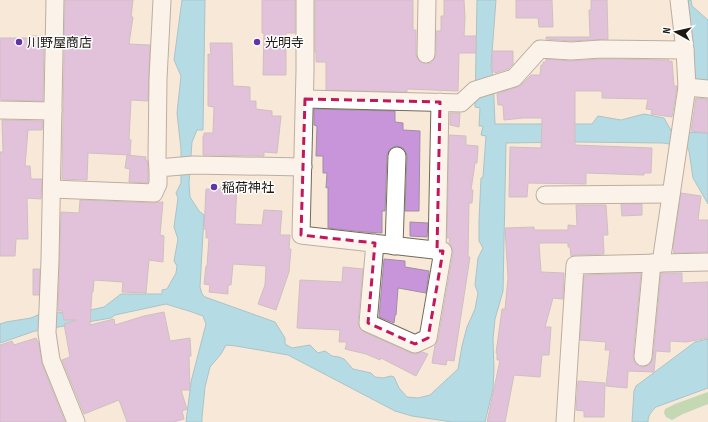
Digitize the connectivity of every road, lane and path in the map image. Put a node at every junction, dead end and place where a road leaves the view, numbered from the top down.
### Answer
1 (55, 0) edge
2 (162, 0) edge
3 (305, 0) edge
4 (427, 0) edge
5 (678, 0) edge
6 (685, 50) junction
7 (426, 54) dead end
8 (687, 87) junction
9 (708, 89) edge
10 (305, 99) junction
11 (440, 102) junction
12 (0, 110) edge
13 (53, 111) junction
14 (397, 156) dead end
15 (303, 167) junction
16 (158, 168) junction
17 (52, 189) junction
18 (671, 194) junction
19 (545, 195) dead end
20 (375, 243) junction
21 (394, 246) junction
22 (437, 251) junction
23 (708, 262) edge
24 (656, 263) junction
25 (643, 357) dead end
26 (76, 422) edge
27 (565, 422) edge

1 - 13 street
2 - 16 street
3 - 10 street
4 - 7 street
5 - 6 street
6 - 8 street
6 - 11 street
8 - 9 street
8 - 18 street
10 - 11 street
10 - 15 street
11 - 22 street
12 - 13 street
13 - 17 street
14 - 21 street
15 - 16 street
15 - 20 street
16 - 17 street
17 - 26 street
18 - 19 street
18 - 24 street
20 - 21 street
20 - 22 street
21 - 22 street
23 - 24 street
24 - 25 street
24 - 27 street

